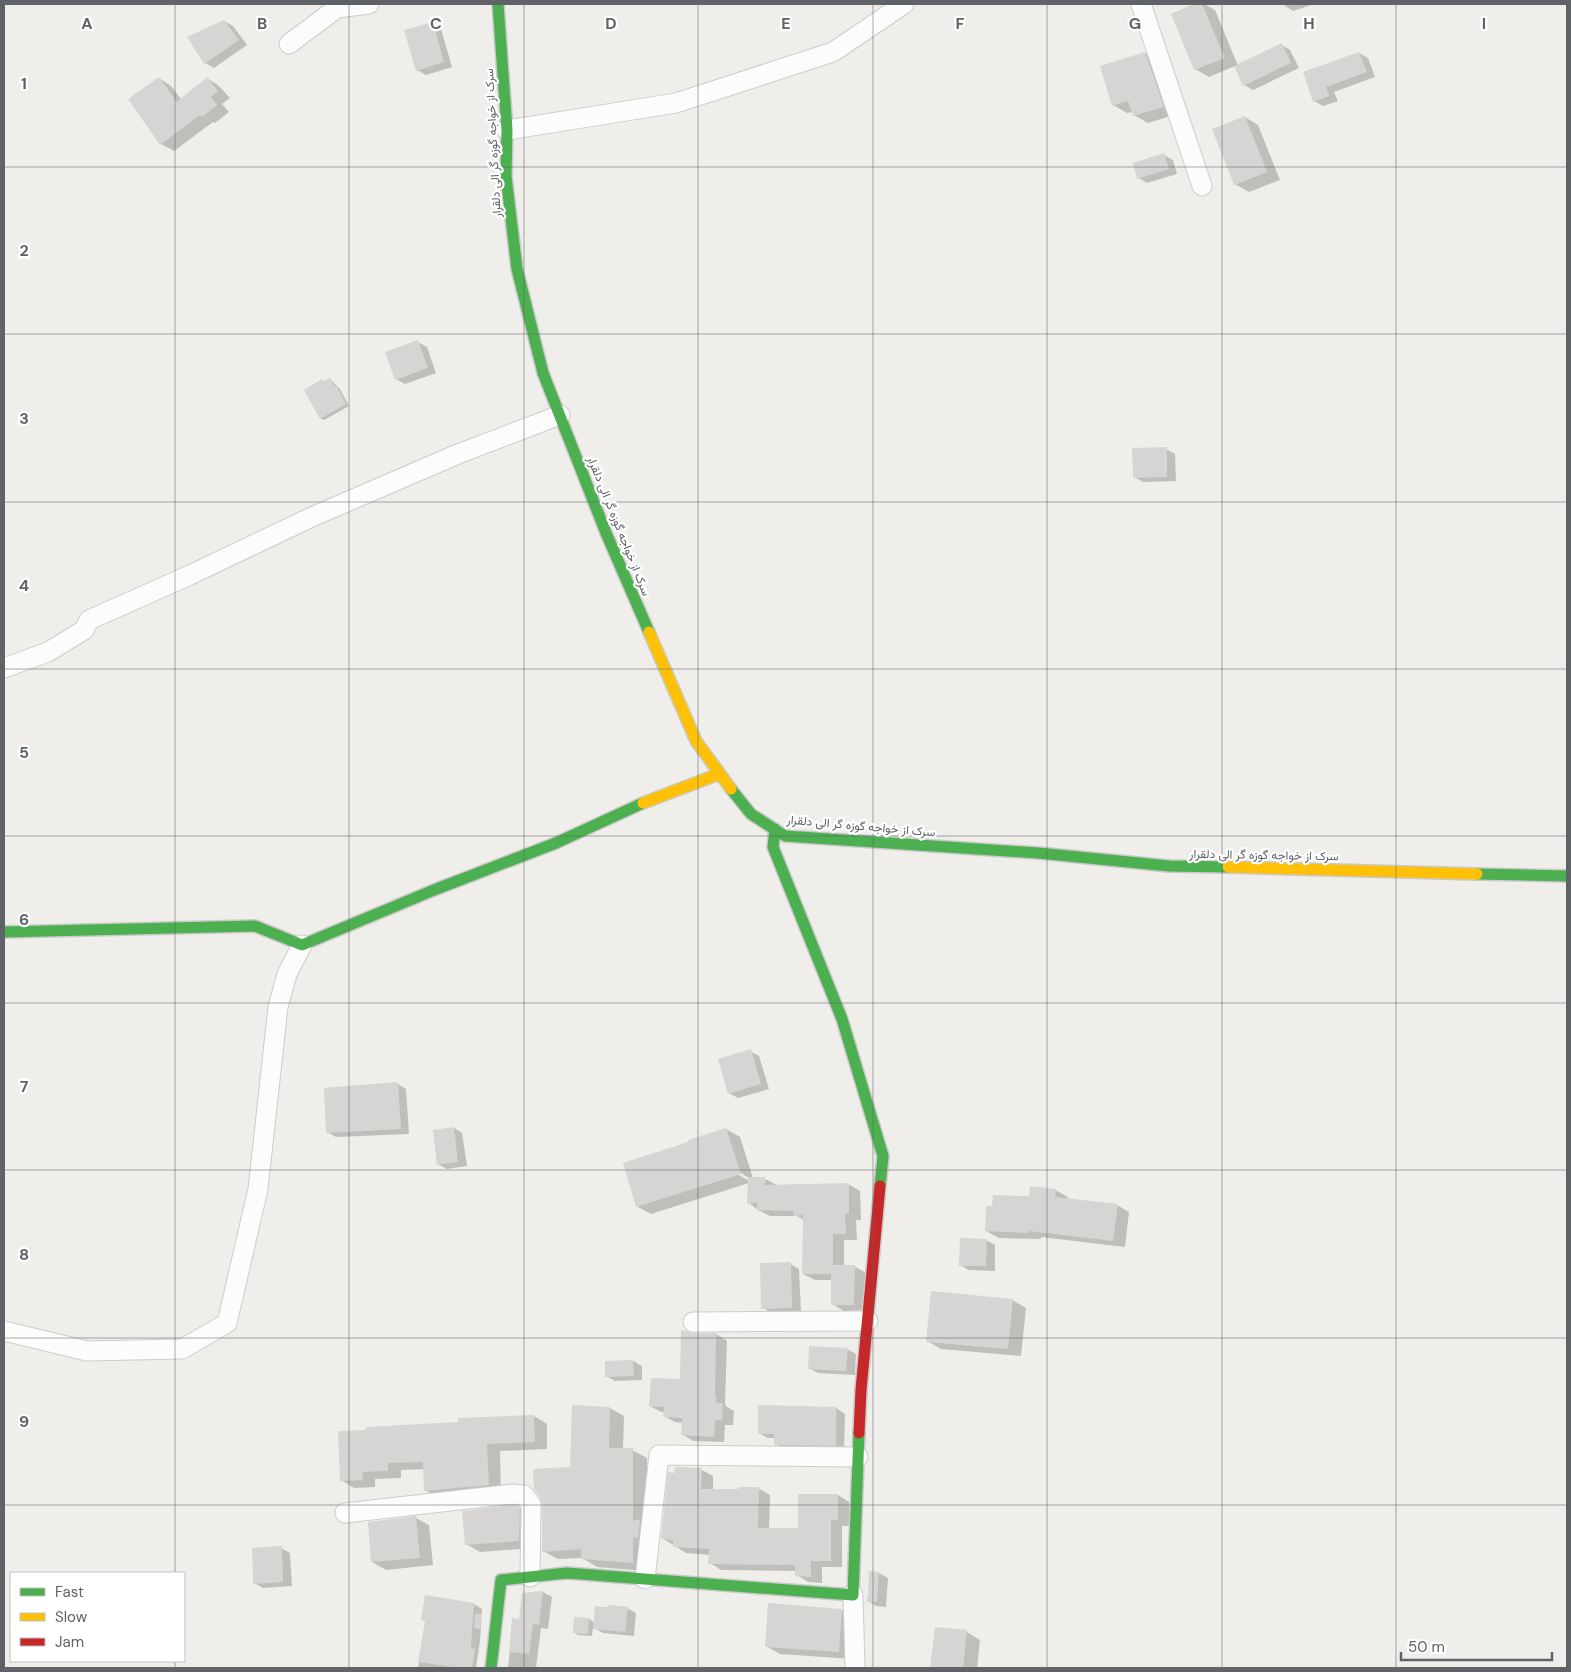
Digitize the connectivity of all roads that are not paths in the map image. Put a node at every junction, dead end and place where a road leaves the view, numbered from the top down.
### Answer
1 (369, 4) edge
2 (498, 4) edge
3 (904, 4) edge
4 (1141, 4) edge
5 (289, 44) dead end
6 (507, 130) junction
7 (1202, 186) dead end
8 (560, 415) junction
9 (4, 668) edge
10 (719, 774) junction
11 (775, 829) junction
12 (1567, 876) edge
13 (4, 932) edge
14 (302, 945) junction
15 (868, 1321) junction
16 (693, 1322) dead end
17 (4, 1331) edge
18 (858, 1457) junction
19 (345, 1513) dead end
20 (530, 1577) junction
21 (645, 1579) junction
22 (853, 1595) junction
23 (491, 1668) edge
24 (855, 1668) edge

1 - 5 street
2 - 6 street, سرک از خواجه گوزه گر الی دلقرار
3 - 6 street
4 - 7 street
6 - 8 street, سرک از خواجه گوزه گر الی دلقرار
8 - 9 street
8 - 10 street, سرک از خواجه گوزه گر الی دلقرار
10 - 11 street, سرک از خواجه گوزه گر الی دلقرار
10 - 14 street
11 - 12 street, سرک از خواجه گوزه گر الی دلقرار
11 - 15 street
13 - 14 street
14 - 17 street
15 - 16 street
15 - 18 street
18 - 21 street
18 - 22 street
19 - 20 street
20 - 21 street
20 - 23 street
21 - 22 street
22 - 24 street

